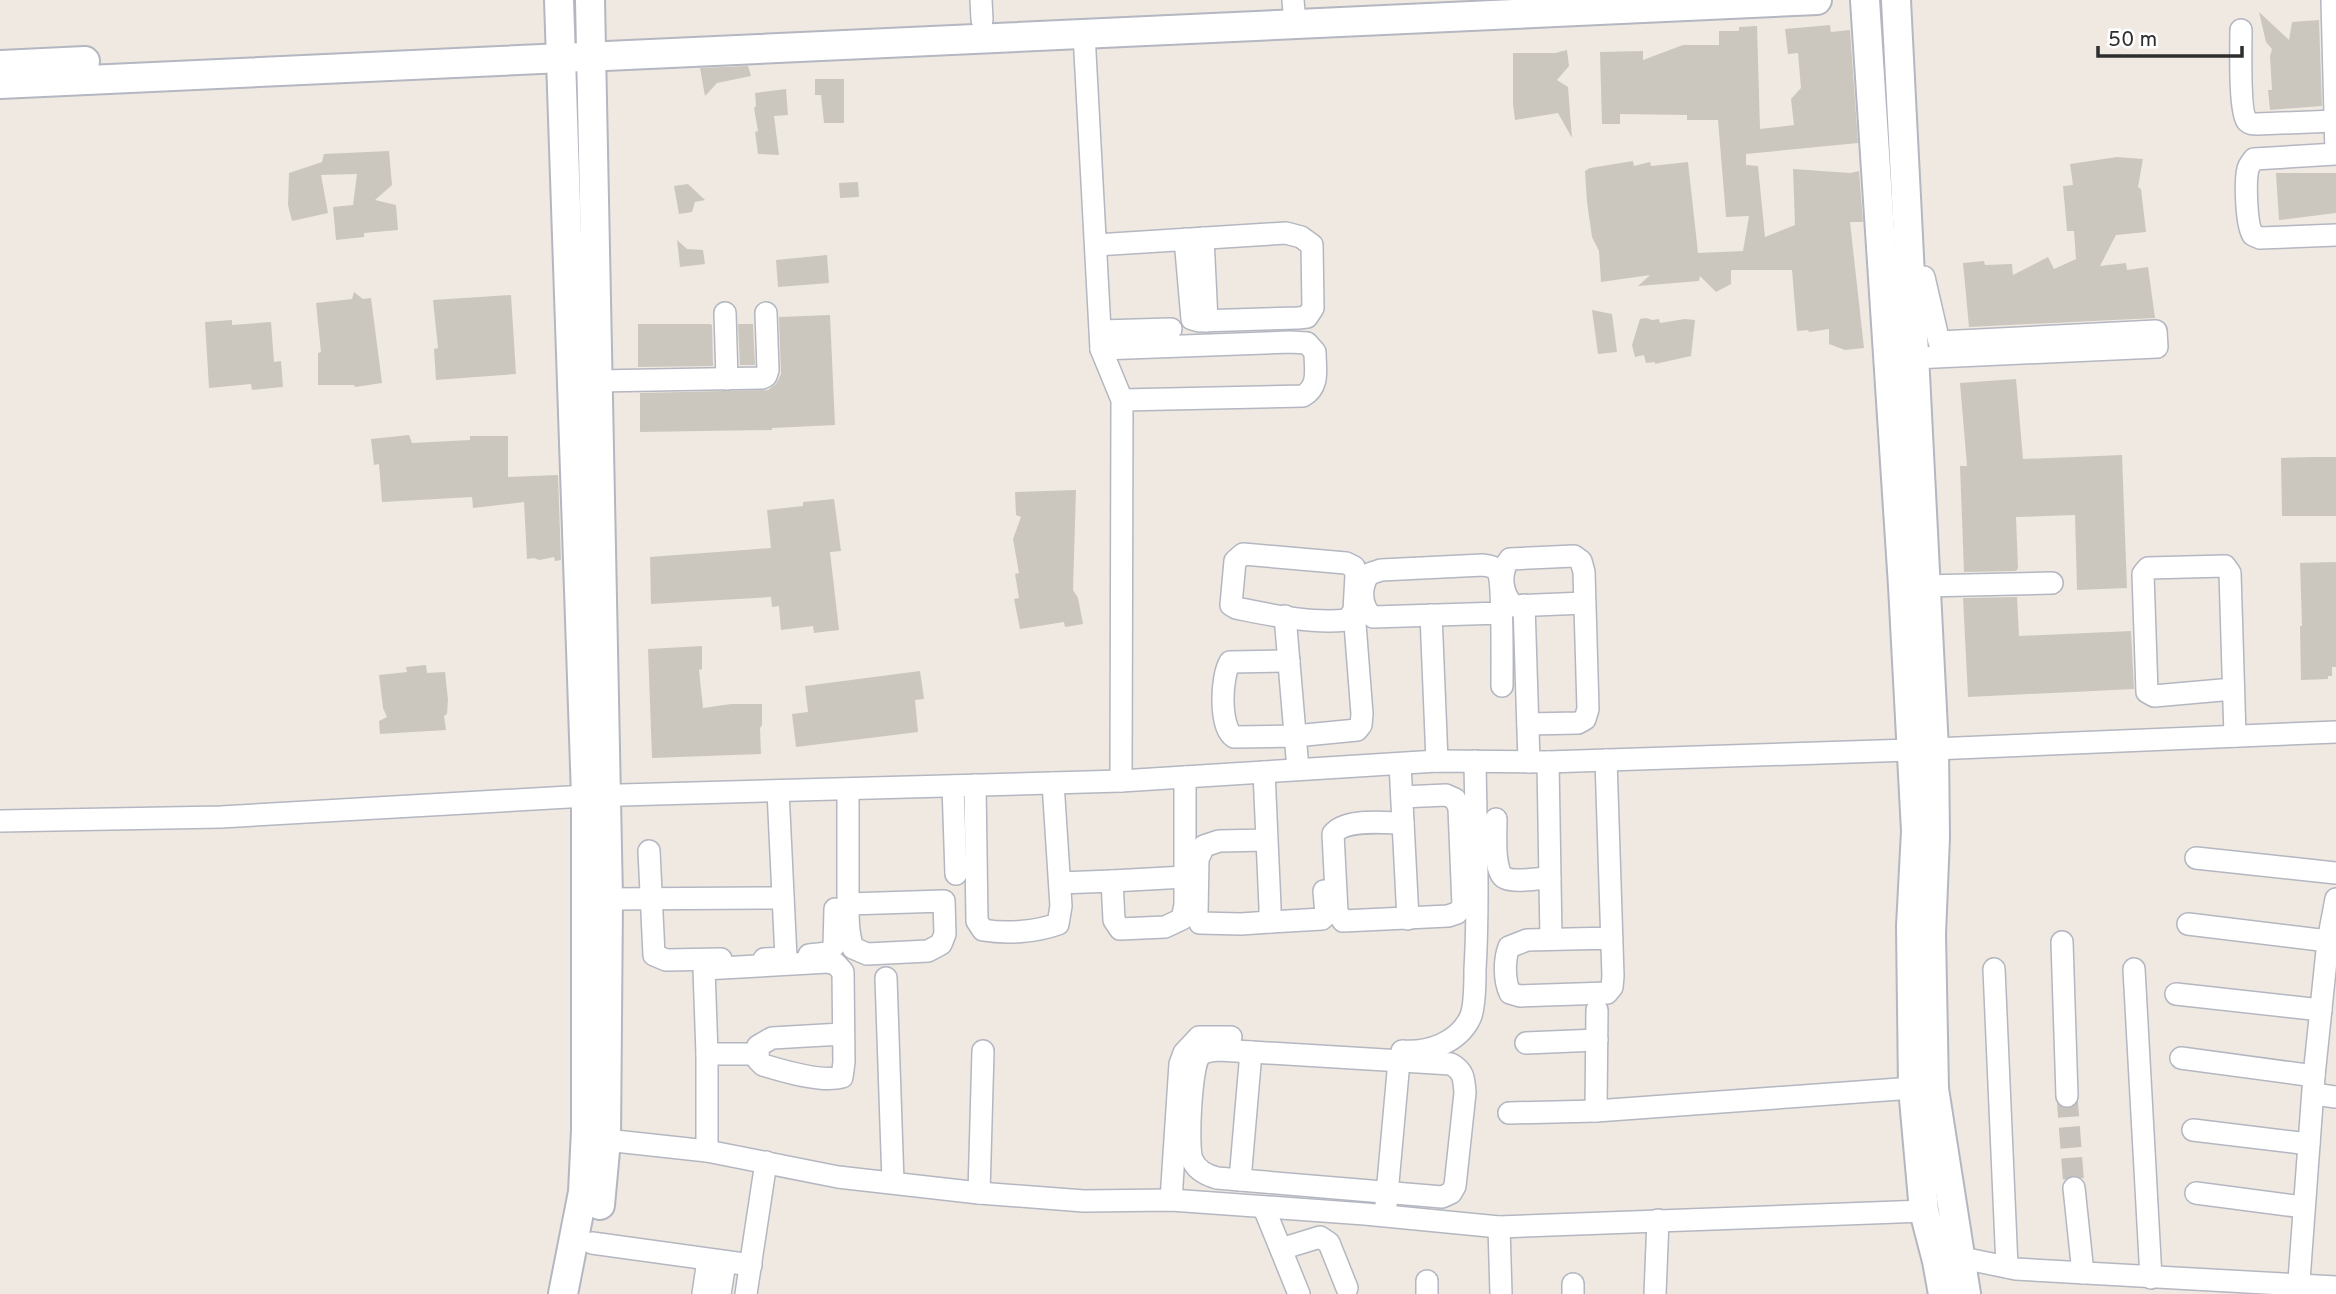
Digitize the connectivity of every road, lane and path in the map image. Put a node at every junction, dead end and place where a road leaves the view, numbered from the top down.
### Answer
1 (559, 0) edge
2 (590, 0) edge
3 (1439, 0) edge
4 (1817, 0) edge
5 (1865, 0) edge
6 (1896, 0) edge
7 (2332, 0) edge
8 (981, 10) edge
9 (1294, 10) edge
10 (2241, 30) dead end
11 (1084, 34) junction
12 (593, 47) junction
13 (561, 49) junction
14 (2335, 64) edge
15 (0, 65) edge
16 (0, 85) edge
17 (2335, 121) edge
18 (2336, 153) edge
19 (2336, 235) edge
20 (1194, 239) junction
21 (1096, 244) junction
22 (1910, 277) junction
23 (725, 313) dead end
24 (766, 313) dead end
25 (1171, 329) dead end
26 (1101, 340) junction
27 (1941, 349) junction
28 (1914, 358) junction
29 (727, 379) junction
30 (598, 381) junction
31 (1122, 400) junction
32 (2052, 583) dead end
33 (1925, 586) junction
34 (1585, 603) junction
35 (1524, 606) junction
36 (1354, 611) junction
37 (1501, 613) junction
38 (1431, 615) junction
39 (1285, 616) junction
40 (1289, 661) junction
41 (1502, 686) dead end
42 (2233, 689) junction
43 (1528, 724) junction
44 (2336, 732) edge
45 (1296, 736) junction
46 (2235, 736) junction
47 (1922, 749) junction
48 (1606, 760) junction
49 (1437, 761) junction
50 (1475, 761) junction
51 (1539, 762) junction
52 (1400, 764) junction
53 (1298, 769) junction
54 (1264, 772) junction
55 (1185, 777) junction
56 (1121, 781) junction
57 (1053, 783) junction
58 (975, 785) junction
59 (953, 786) junction
60 (848, 789) junction
61 (778, 791) junction
62 (595, 796) junction
63 (1402, 797) junction
64 (1321, 819) dead end
65 (1496, 819) dead end
66 (0, 821) edge
67 (1403, 823) junction
68 (1267, 840) junction
69 (649, 851) dead end
70 (2196, 858) dead end
71 (835, 868) dead end
72 (2336, 873) edge
73 (956, 874) dead end
74 (1185, 877) junction
75 (1550, 878) junction
76 (1112, 881) junction
77 (1060, 883) junction
78 (651, 898) junction
79 (783, 898) junction
80 (608, 899) junction
81 (2336, 899) edge
82 (967, 900) dead end
83 (944, 901) junction
84 (848, 904) junction
85 (1408, 919) junction
86 (1270, 922) junction
87 (2188, 924) dead end
88 (1612, 938) junction
89 (1551, 939) junction
90 (2062, 943) dead end
91 (2331, 952) edge
92 (786, 958) junction
93 (704, 969) junction
94 (1994, 969) dead end
95 (2134, 969) dead end
96 (660, 970) dead end
97 (886, 978) dead end
98 (2176, 993) dead end
99 (1597, 1010) dead end
100 (2326, 1025) edge
101 (842, 1034) junction
102 (1597, 1040) junction
103 (1526, 1043) dead end
104 (983, 1051) dead end
105 (1251, 1052) junction
106 (707, 1055) junction
107 (758, 1055) junction
108 (2181, 1058) dead end
109 (1399, 1061) junction
110 (2314, 1085) junction
111 (1913, 1088) junction
112 (2067, 1096) tunnel mouth
113 (2336, 1097) edge
114 (1596, 1111) junction
115 (1509, 1113) dead end
116 (2193, 1130) dead end
117 (596, 1135) junction
118 (2309, 1144) junction
119 (706, 1151) junction
120 (766, 1162) junction
121 (1240, 1180) junction
122 (893, 1182) junction
123 (2074, 1188) tunnel mouth
124 (1387, 1192) junction
125 (979, 1193) junction
126 (2196, 1193) dead end
127 (1171, 1200) junction
128 (2303, 1207) junction
129 (1264, 1208) junction
130 (1924, 1211) junction
131 (1385, 1216) junction
132 (1658, 1220) junction
133 (1499, 1227) junction
134 (592, 1243) junction
135 (1281, 1249) junction
136 (1948, 1256) junction
137 (717, 1262) junction
138 (751, 1265) junction
139 (2007, 1267) junction
140 (2083, 1273) junction
141 (2151, 1278) junction
142 (2336, 1287) edge
143 (1347, 1288) dead end
144 (2232, 1288) edge
145 (2298, 1290) edge
146 (564, 1294) edge
147 (583, 1294) edge
148 (703, 1294) edge
149 (720, 1294) edge
150 (746, 1294) edge
151 (1299, 1294) edge
152 (1501, 1294) edge
153 (1655, 1294) edge
154 (1943, 1294) edge
155 (1966, 1294) edge

1 - 13 street
2 - 12 street
3 - 9 street
4 - 9 street
5 - 47 street
6 - 22 street
7 - 14 street
8 - 9 street
8 - 12 street
9 - 11 street
10 - 17 street
11 - 12 street
11 - 21 street
12 - 13 street
12 - 30 street
13 - 15 street
13 - 16 street
13 - 62 street
14 - 17 street
17 - 18 street
18 - 19 street
20 - 20 street
20 - 21 street
21 - 26 street
22 - 27 street
22 - 28 street
23 - 29 street
24 - 29 street
25 - 26 street
26 - 31 street
26 - 31 street
27 - 27 street
27 - 28 street
28 - 33 street
29 - 30 street
30 - 62 street
31 - 56 street
32 - 33 street
33 - 47 street
34 - 35 street
34 - 35 street
34 - 43 street
35 - 43 street
36 - 39 street
36 - 39 street
36 - 45 street
37 - 38 street
37 - 38 street
37 - 41 street
38 - 49 street
39 - 40 street
40 - 45 street
40 - 45 street
42 - 42 street
42 - 46 street
43 - 51 street
44 - 46 street
45 - 53 street
46 - 47 street
47 - 48 street
47 - 111 street
47 - 136 street
48 - 51 street
48 - 88 street
49 - 50 street
49 - 52 street
50 - 51 street
50 - 127 street
51 - 75 street
52 - 53 street
52 - 63 street
53 - 54 street
54 - 55 street
54 - 68 street
55 - 56 street
55 - 74 street
56 - 57 street
57 - 58 street
57 - 77 street
58 - 59 street
58 - 77 street
59 - 60 street
59 - 73 street
60 - 61 street
60 - 84 street
61 - 62 street
61 - 79 street
62 - 66 street
62 - 80 street
62 - 117 street
63 - 67 street
63 - 85 street
64 - 86 street
65 - 75 street
67 - 85 street
67 - 85 street
68 - 86 street
68 - 86 street
69 - 78 street
70 - 72 street
71 - 92 street
74 - 76 street
74 - 76 street
75 - 89 street
76 - 77 street
78 - 79 street
78 - 80 street
78 - 92 street
79 - 92 street
80 - 117 street
81 - 91 street
82 - 83 street
83 - 84 street
83 - 84 street
87 - 91 street
88 - 89 street
88 - 89 street
90 - 112 street
91 - 100 street
93 - 96 street
93 - 101 street
93 - 106 street
94 - 139 street
95 - 141 street
97 - 122 street
98 - 100 street
99 - 102 street
100 - 110 street
101 - 107 street
101 - 107 street
102 - 103 street
102 - 114 street
104 - 125 street
105 - 109 street
105 - 121 street
105 - 121 street
106 - 107 street
106 - 119 street
108 - 110 street
109 - 124 street
109 - 124 street
110 - 113 street
110 - 118 street
111 - 114 street
111 - 130 street
114 - 115 street
116 - 118 street
117 - 119 street
117 - 134 street
117 - 146 street
118 - 128 street
119 - 120 street
120 - 122 street
120 - 138 street
121 - 124 street
122 - 125 street
123 - 140 street
124 - 131 street
125 - 127 street
126 - 128 street
127 - 129 street
128 - 145 street
129 - 131 street
129 - 135 street
130 - 132 street
130 - 136 street
131 - 133 street
132 - 133 street
132 - 153 street
133 - 152 street
134 - 137 street
134 - 147 street
135 - 143 street
135 - 151 street
136 - 139 street
136 - 154 street
136 - 155 street
137 - 138 street
137 - 148 street
137 - 149 street
138 - 150 street
139 - 140 street
140 - 141 street
141 - 144 street
142 - 145 street
144 - 145 street

